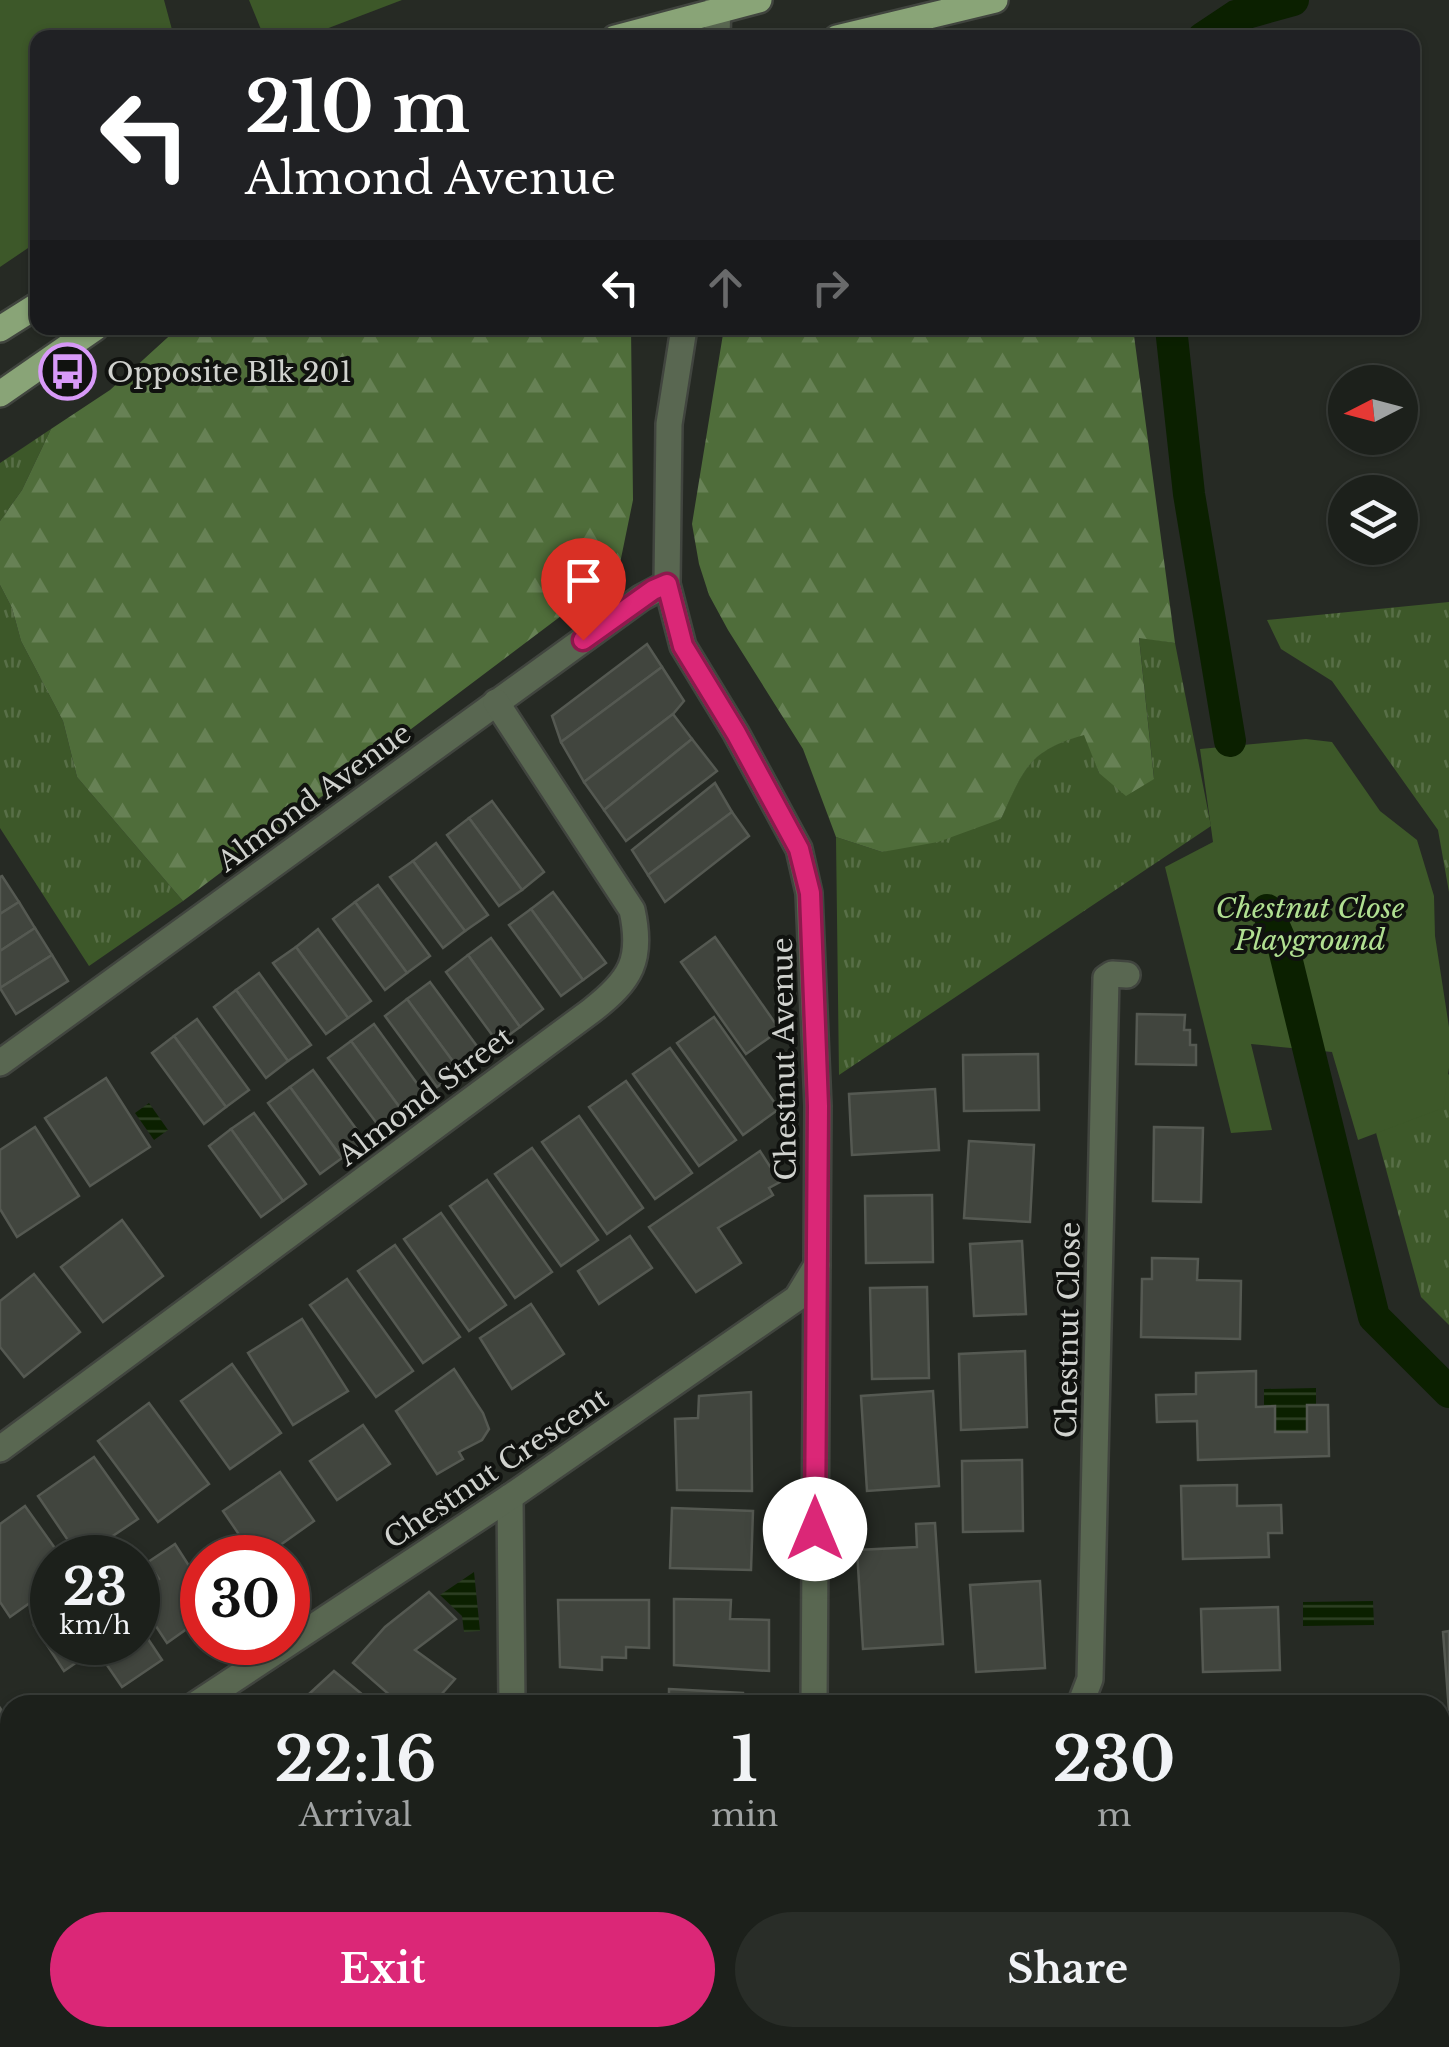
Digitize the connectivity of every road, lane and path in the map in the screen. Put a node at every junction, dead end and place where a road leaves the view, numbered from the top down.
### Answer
1 (759, 0) edge
2 (996, 0) edge
3 (718, 5) edge
4 (641, 30) edge
5 (716, 30) edge
6 (870, 30) edge
7 (30, 309) edge
8 (0, 328) edge
9 (85, 335) edge
10 (683, 335) edge
11 (0, 394) edge
12 (667, 584) junction
13 (496, 702) junction
14 (1128, 975) dead end
15 (0, 1063) edge
16 (817, 1265) junction
17 (0, 1449) edge
18 (510, 1496) junction
19 (209, 1695) edge
20 (512, 1695) edge
21 (814, 1695) edge
22 (1084, 1695) edge

1 - 3 main road
2 - 6 main road
3 - 4 main road
3 - 5 street
7 - 8 main road
9 - 11 main road
10 - 12 street, Chestnut Avenue
12 - 13 street, Almond Avenue
12 - 16 street, Chestnut Avenue
13 - 15 street, Almond Avenue
13 - 17 street, Almond Street
14 - 22 street, Chestnut Close
16 - 18 street, Chestnut Crescent
16 - 21 street, Chestnut Avenue
18 - 19 street, Chestnut Crescent
18 - 20 street

